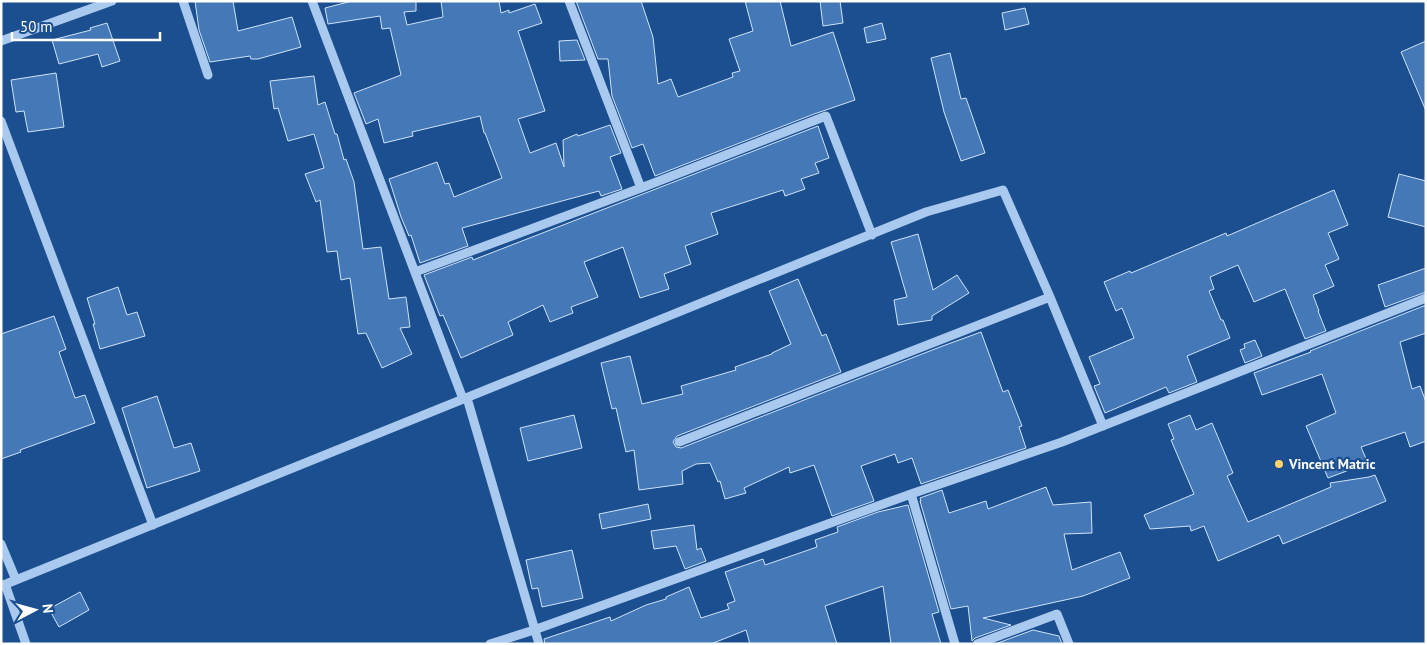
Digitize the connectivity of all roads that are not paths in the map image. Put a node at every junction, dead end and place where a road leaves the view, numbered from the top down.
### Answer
1 (112, 1) edge
2 (183, 1) edge
3 (312, 1) edge
4 (569, 1) edge
5 (1, 41) edge
6 (208, 75) dead end
7 (1, 121) edge
8 (641, 188) junction
9 (872, 235) junction
10 (415, 272) junction
11 (1050, 297) junction
12 (1426, 298) edge
13 (465, 399) junction
14 (1103, 426) junction
15 (679, 442) dead end
16 (912, 494) junction
17 (153, 525) junction
18 (1, 544) edge
19 (16, 580) junction
20 (3, 585) edge
21 (534, 630) junction
22 (26, 644) edge
23 (490, 644) edge
24 (539, 644) edge
25 (955, 644) edge
26 (977, 644) edge
27 (1069, 644) edge

1 - 5 street
2 - 6 street
3 - 10 street
4 - 8 street
7 - 17 street
8 - 9 street
8 - 10 street
9 - 11 street
9 - 13 street
10 - 13 street
11 - 14 street
11 - 15 street
12 - 14 street
13 - 17 street
13 - 21 street
14 - 16 street
16 - 21 street
16 - 25 street
17 - 19 street
18 - 19 street
19 - 20 street
20 - 22 street
21 - 23 street
21 - 24 street
26 - 27 street

